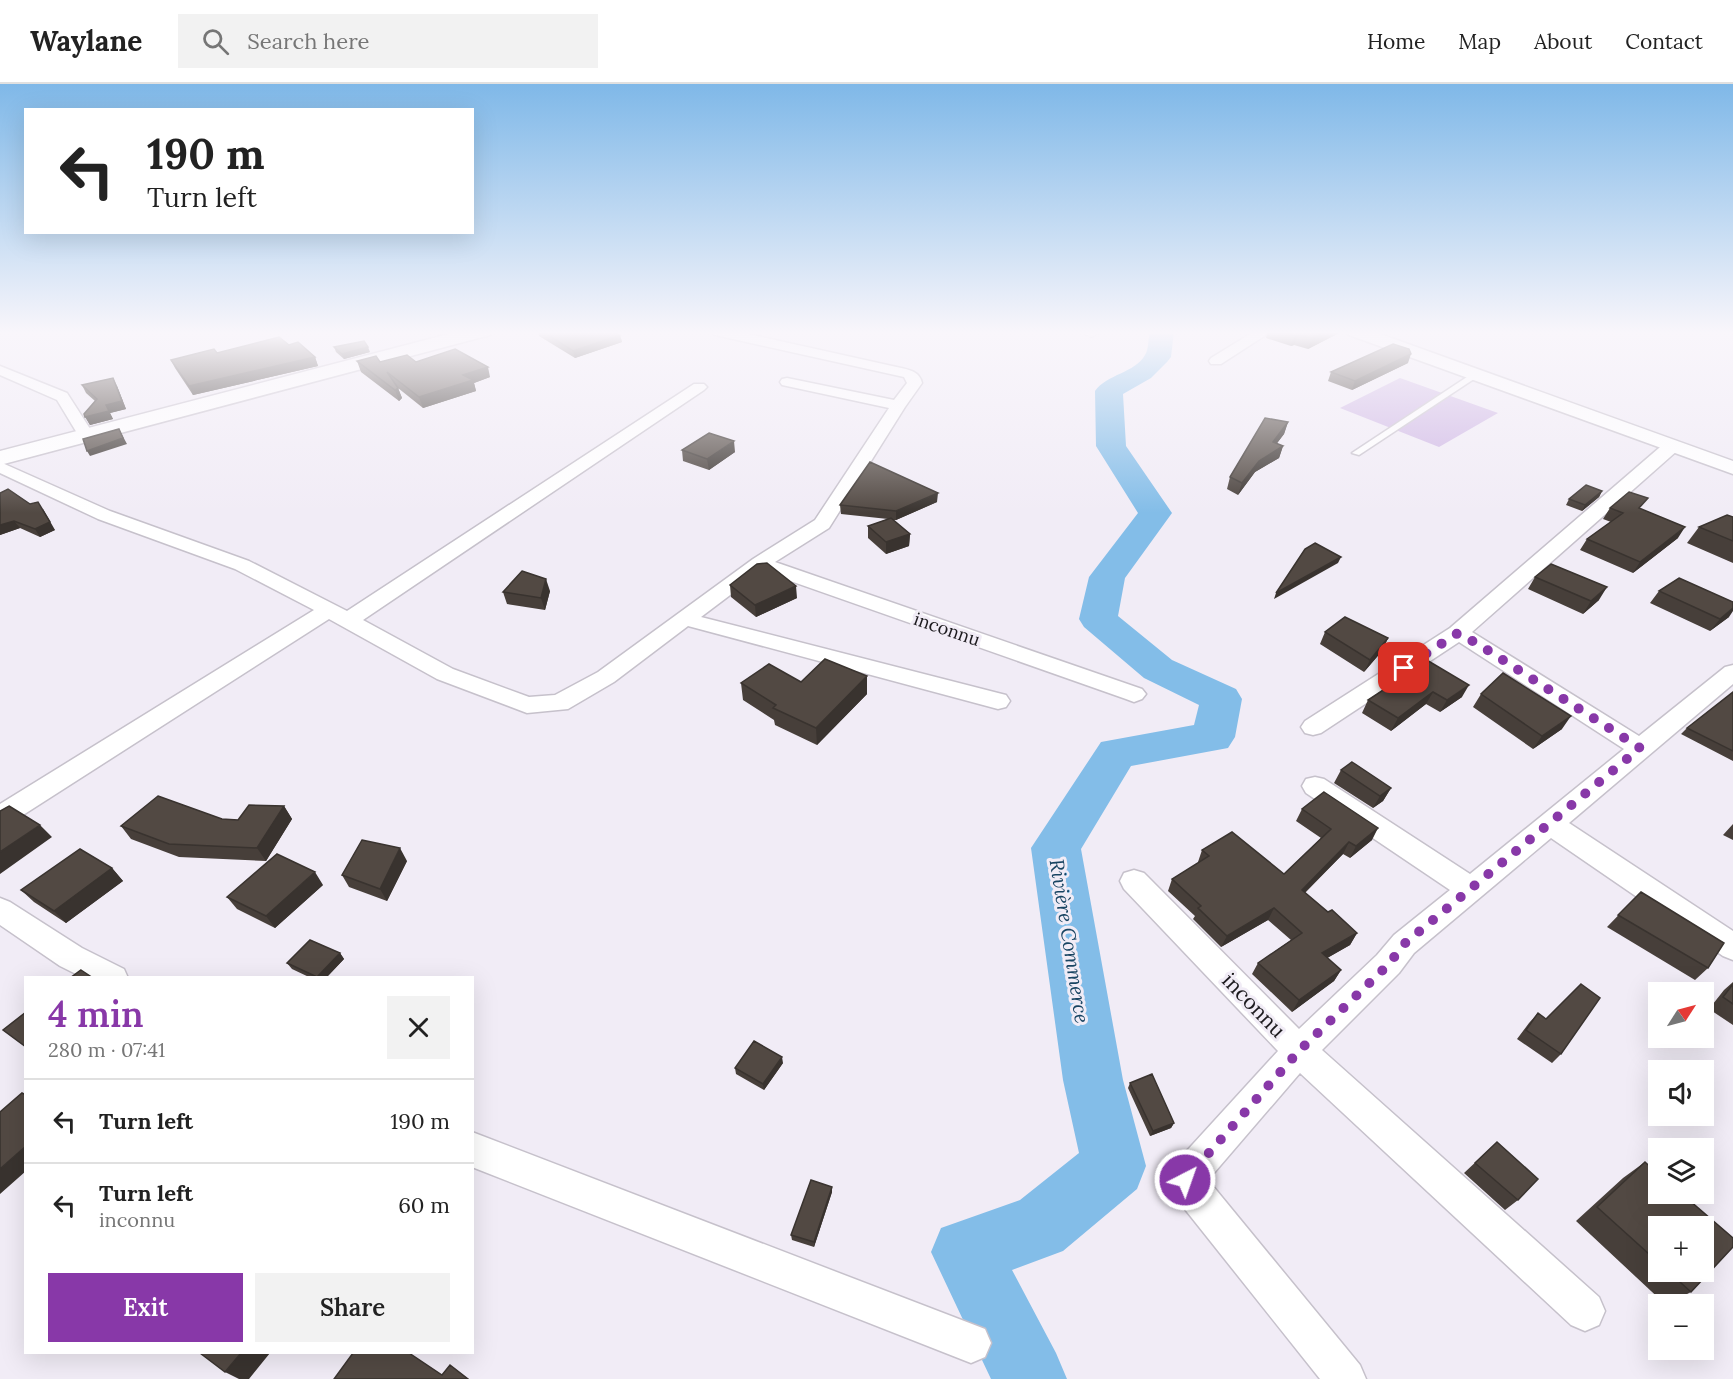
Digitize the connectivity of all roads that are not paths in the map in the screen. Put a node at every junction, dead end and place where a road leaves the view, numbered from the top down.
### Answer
1 (49, 391) edge
2 (252, 391) edge
3 (692, 391) edge
4 (833, 391) edge
5 (908, 391) edge
6 (1451, 391) edge
7 (1521, 391) edge
8 (898, 405) junction
9 (86, 435) junction
10 (1672, 446) junction
11 (1356, 453) dead end
12 (0, 458) edge
13 (0, 467) edge
14 (1733, 468) edge
15 (760, 563) junction
16 (329, 610) junction
17 (685, 619) junction
18 (348, 620) junction
19 (1458, 633) junction
20 (1733, 672) edge
21 (1134, 694) dead end
22 (998, 701) dead end
23 (1313, 727) dead end
24 (1640, 748) junction
25 (1315, 786) dead end
26 (0, 817) edge
27 (1549, 824) junction
28 (1134, 881) dead end
29 (1471, 889) junction
30 (0, 910) edge
31 (1733, 947) edge
32 (109, 976) edge
33 (1299, 1051) junction
34 (474, 1150) edge
35 (1585, 1311) dead end
36 (971, 1343) dead end
37 (1346, 1379) edge

1 - 9 street
2 - 9 main road
3 - 18 street
4 - 8 street
5 - 8 street
6 - 11 lane
7 - 10 street
8 - 15 street
9 - 12 main road
10 - 14 street
10 - 19 street
13 - 16 street
15 - 17 street
15 - 21 street, inconnu
16 - 18 street
16 - 26 street
17 - 18 street
17 - 22 street
19 - 23 street
19 - 24 street
20 - 24 street
24 - 27 street
25 - 29 street
27 - 29 street
27 - 31 street
28 - 33 street, inconnu
29 - 33 street
30 - 32 street
33 - 35 street, inconnu
33 - 37 street
34 - 36 street

